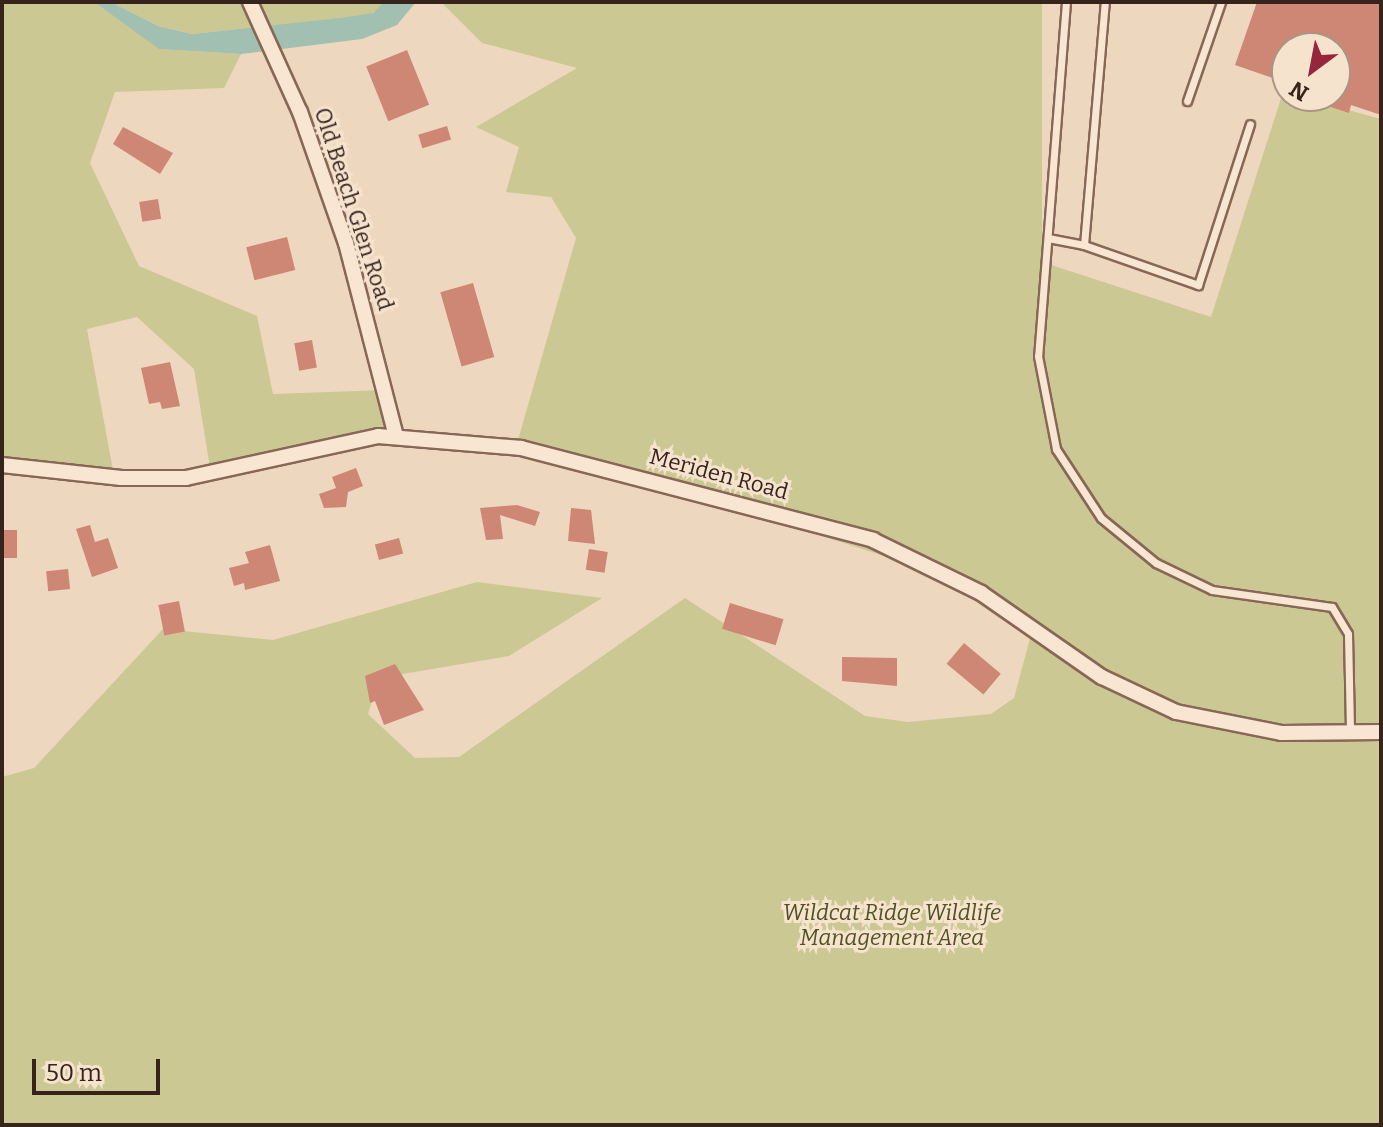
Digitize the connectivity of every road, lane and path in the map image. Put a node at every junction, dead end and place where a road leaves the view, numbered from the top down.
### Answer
1 (250, 2) edge
2 (1066, 2) edge
3 (1105, 2) edge
4 (1221, 2) edge
5 (1187, 101) dead end
6 (1250, 124) dead end
7 (1048, 238) junction
8 (1084, 245) junction
9 (396, 436) junction
10 (2, 465) edge
11 (1381, 732) edge
12 (1350, 733) junction

1 - 9 street, Old Beach Glen Road
2 - 7 lane
3 - 8 lane
4 - 5 lane
6 - 8 lane
7 - 8 lane
7 - 12 lane
9 - 10 street, Meriden Road
9 - 12 street, Meriden Road
11 - 12 street, Meriden Road

